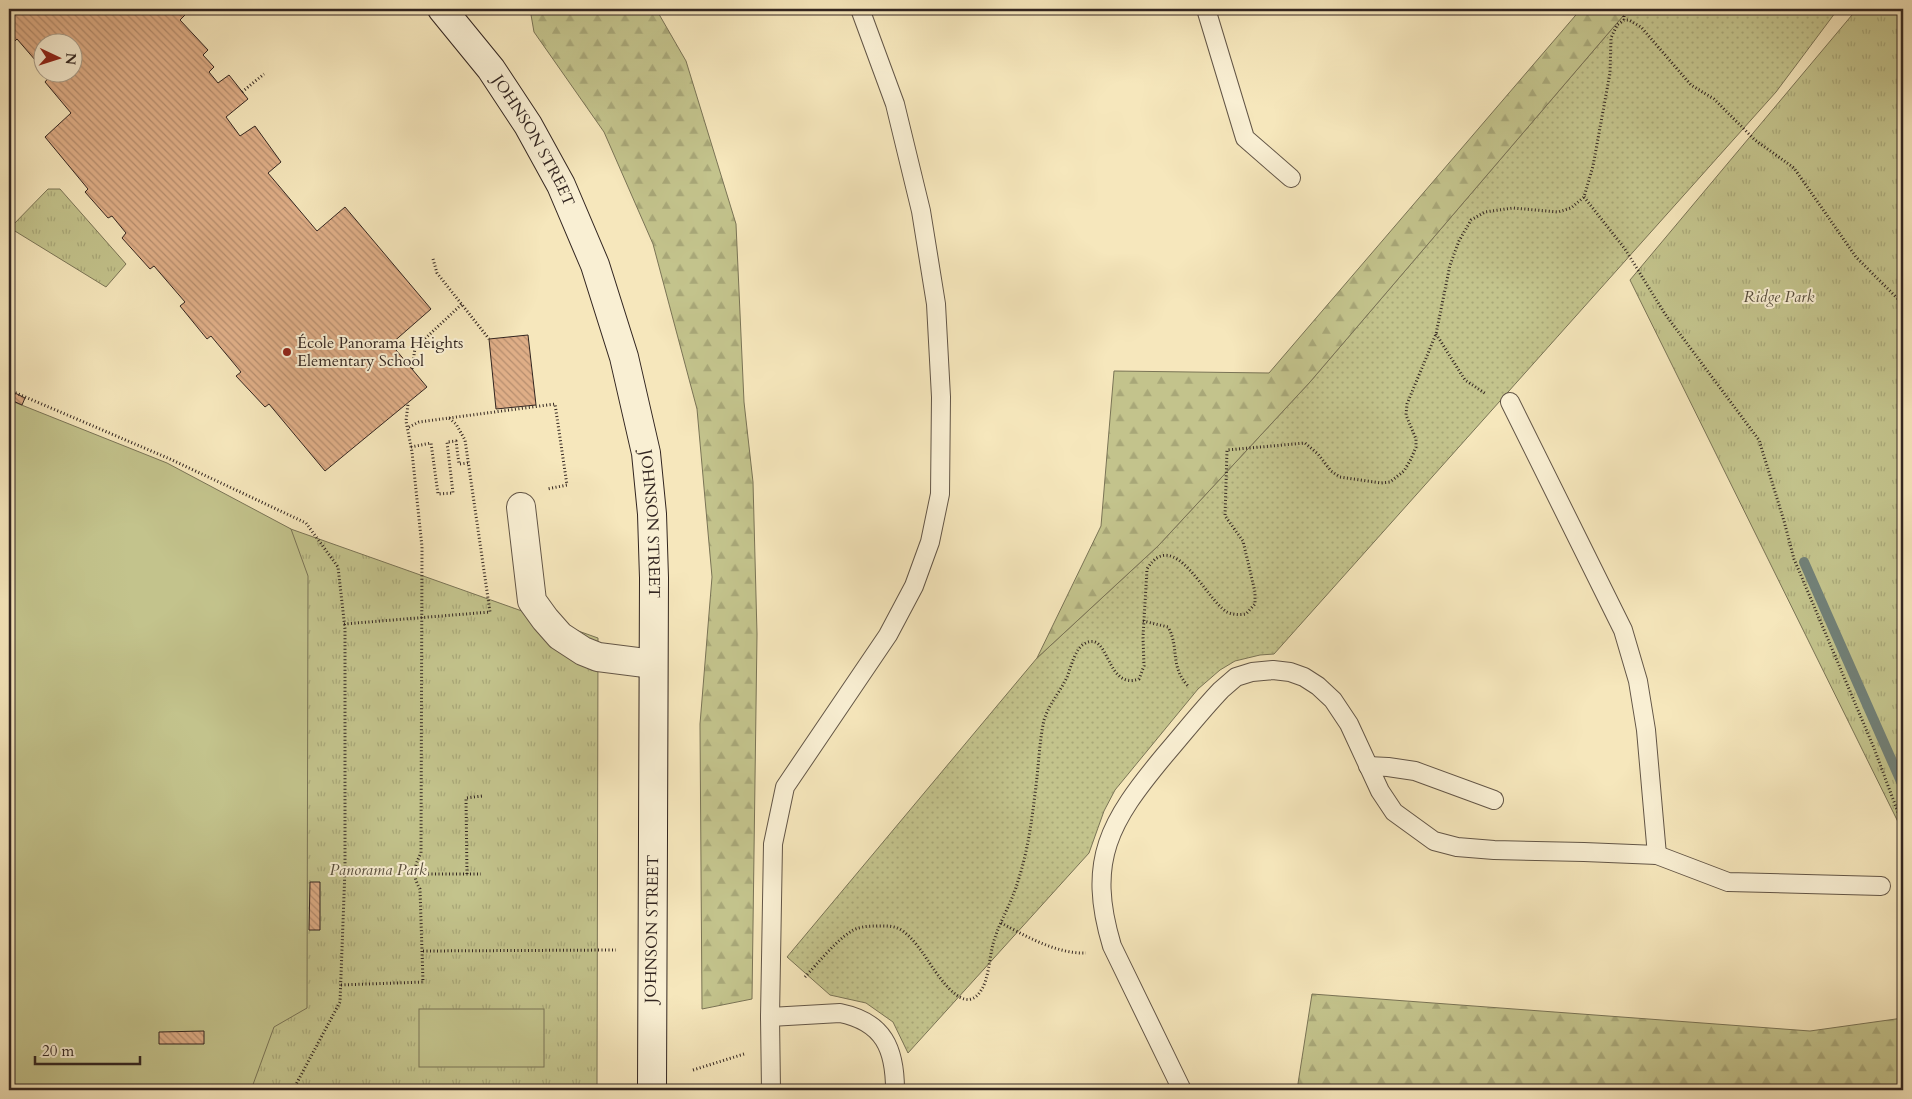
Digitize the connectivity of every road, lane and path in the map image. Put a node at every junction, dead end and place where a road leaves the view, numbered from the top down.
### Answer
1 (442, 9) edge
2 (860, 9) edge
3 (1206, 9) edge
4 (1624, 9) edge
5 (1624, 20) junction
6 (264, 74) dead end
7 (242, 92) dead end
8 (1291, 178) dead end
9 (1584, 197) junction
10 (433, 259) dead end
11 (462, 304) junction
12 (1903, 304) edge
13 (1436, 334) junction
14 (489, 339) dead end
15 (412, 369) dead end
16 (9, 390) edge
17 (1510, 402) joint
18 (408, 404) dead end
19 (449, 418) junction
20 (407, 428) junction
21 (411, 447) junction
22 (468, 463) junction
23 (521, 507) joint
24 (421, 618) junction
25 (1144, 621) junction
26 (344, 624) junction
27 (653, 664) junction
28 (1208, 703) junction
29 (1368, 766) junction
30 (482, 796) dead end
31 (1494, 800) dead end
32 (1903, 806) edge
33 (1897, 809) junction
34 (1903, 826) edge
35 (1657, 855) junction
36 (414, 874) junction
37 (467, 874) junction
38 (480, 874) dead end
39 (1881, 886) dead end
40 (1001, 923) junction
41 (1112, 946) junction
42 (616, 950) dead end
43 (422, 951) junction
44 (805, 977) dead end
45 (341, 985) junction
46 (770, 1016) junction
47 (752, 1052) dead end
48 (693, 1070) dead end
49 (9, 1084) edge
50 (28, 1090) edge
51 (293, 1090) edge
52 (652, 1090) edge
53 (772, 1090) edge
54 (895, 1090) edge
55 (1182, 1090) edge

1 - 27 street, JOHNSON STREET
2 - 46 lane
3 - 8 lane
4 - 5 path
5 - 9 path
5 - 12 path
6 - 7 path
9 - 13 path
9 - 33 path
10 - 11 path
11 - 14 path
11 - 15 path
13 - 17 path
13 - 25 path
16 - 26 path
17 - 35 lane
18 - 20 path
19 - 20 path
19 - 22 path
19 - 23 path
20 - 21 path
21 - 22 path
21 - 24 path
22 - 24 path
23 - 27 street
24 - 26 path
24 - 36 path
25 - 28 path
25 - 40 path
26 - 45 path
27 - 52 street, JOHNSON STREET
28 - 29 lane
28 - 41 lane
29 - 31 lane
29 - 35 lane
30 - 37 path
32 - 33 path
33 - 34 path
35 - 39 lane
36 - 37 path
36 - 43 path
37 - 38 path
40 - 41 path
40 - 44 path
41 - 55 lane
42 - 43 path
43 - 45 path
45 - 51 path
46 - 53 lane
46 - 54 lane
47 - 48 path
49 - 50 path

